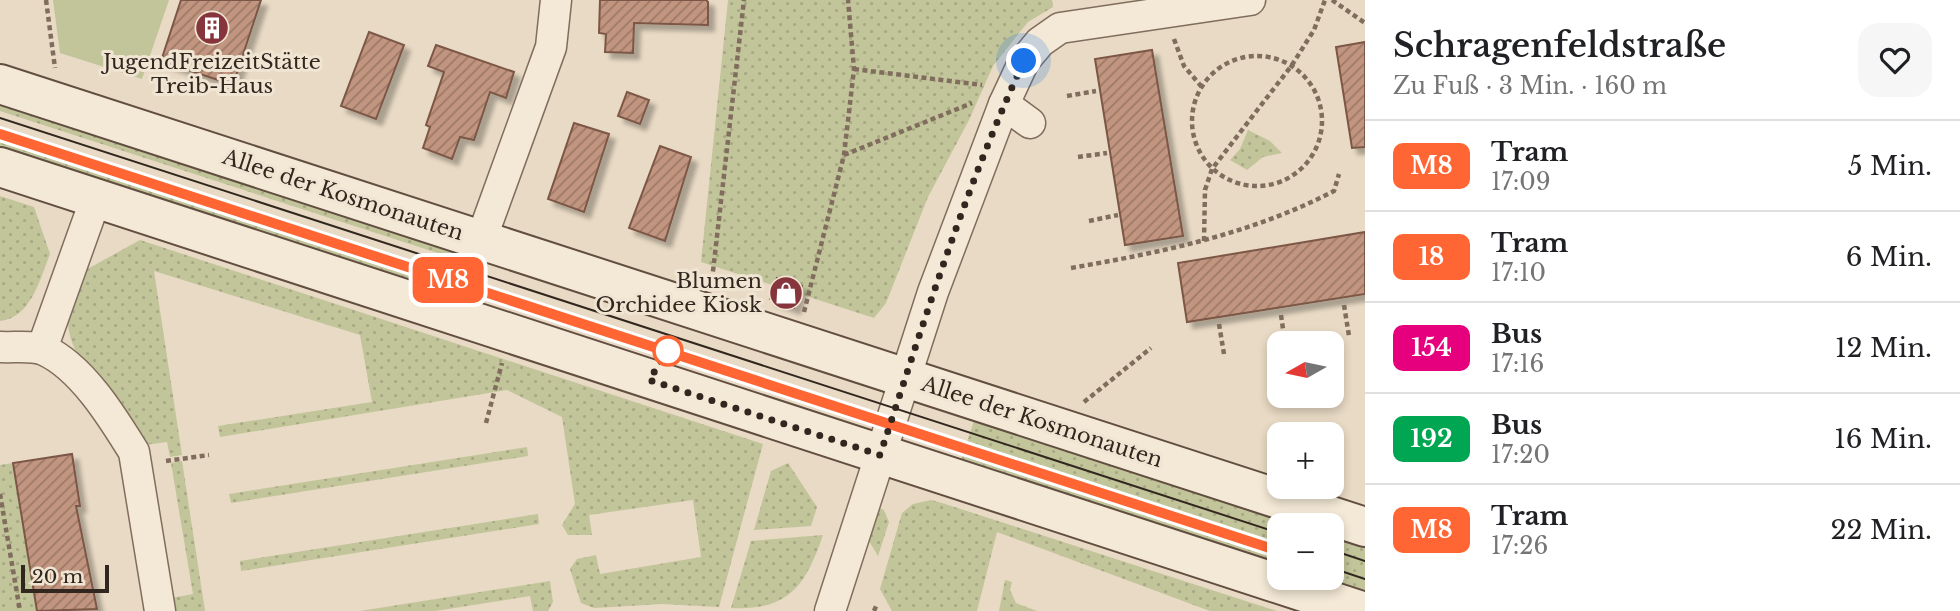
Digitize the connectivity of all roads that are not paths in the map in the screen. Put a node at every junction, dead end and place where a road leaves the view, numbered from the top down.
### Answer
1 (556, 0) edge
2 (1250, 0) edge
3 (0, 84) edge
4 (992, 96) junction
5 (1030, 123) dead end
6 (0, 167) edge
7 (96, 198) junction
8 (481, 240) junction
9 (0, 347) edge
10 (42, 349) junction
11 (906, 378) junction
12 (880, 455) junction
13 (1365, 527) edge
14 (160, 611) edge
15 (830, 611) edge
16 (1362, 611) edge

1 - 8 street
2 - 4 street
3 - 8 main road, Allee der Kosmonauten
4 - 5 street
4 - 11 street
6 - 7 main road
7 - 10 street
7 - 12 main road
8 - 11 main road, Allee der Kosmonauten
9 - 10 street
10 - 14 street
11 - 12 street
11 - 13 main road, Allee der Kosmonauten
12 - 15 street
12 - 16 main road

